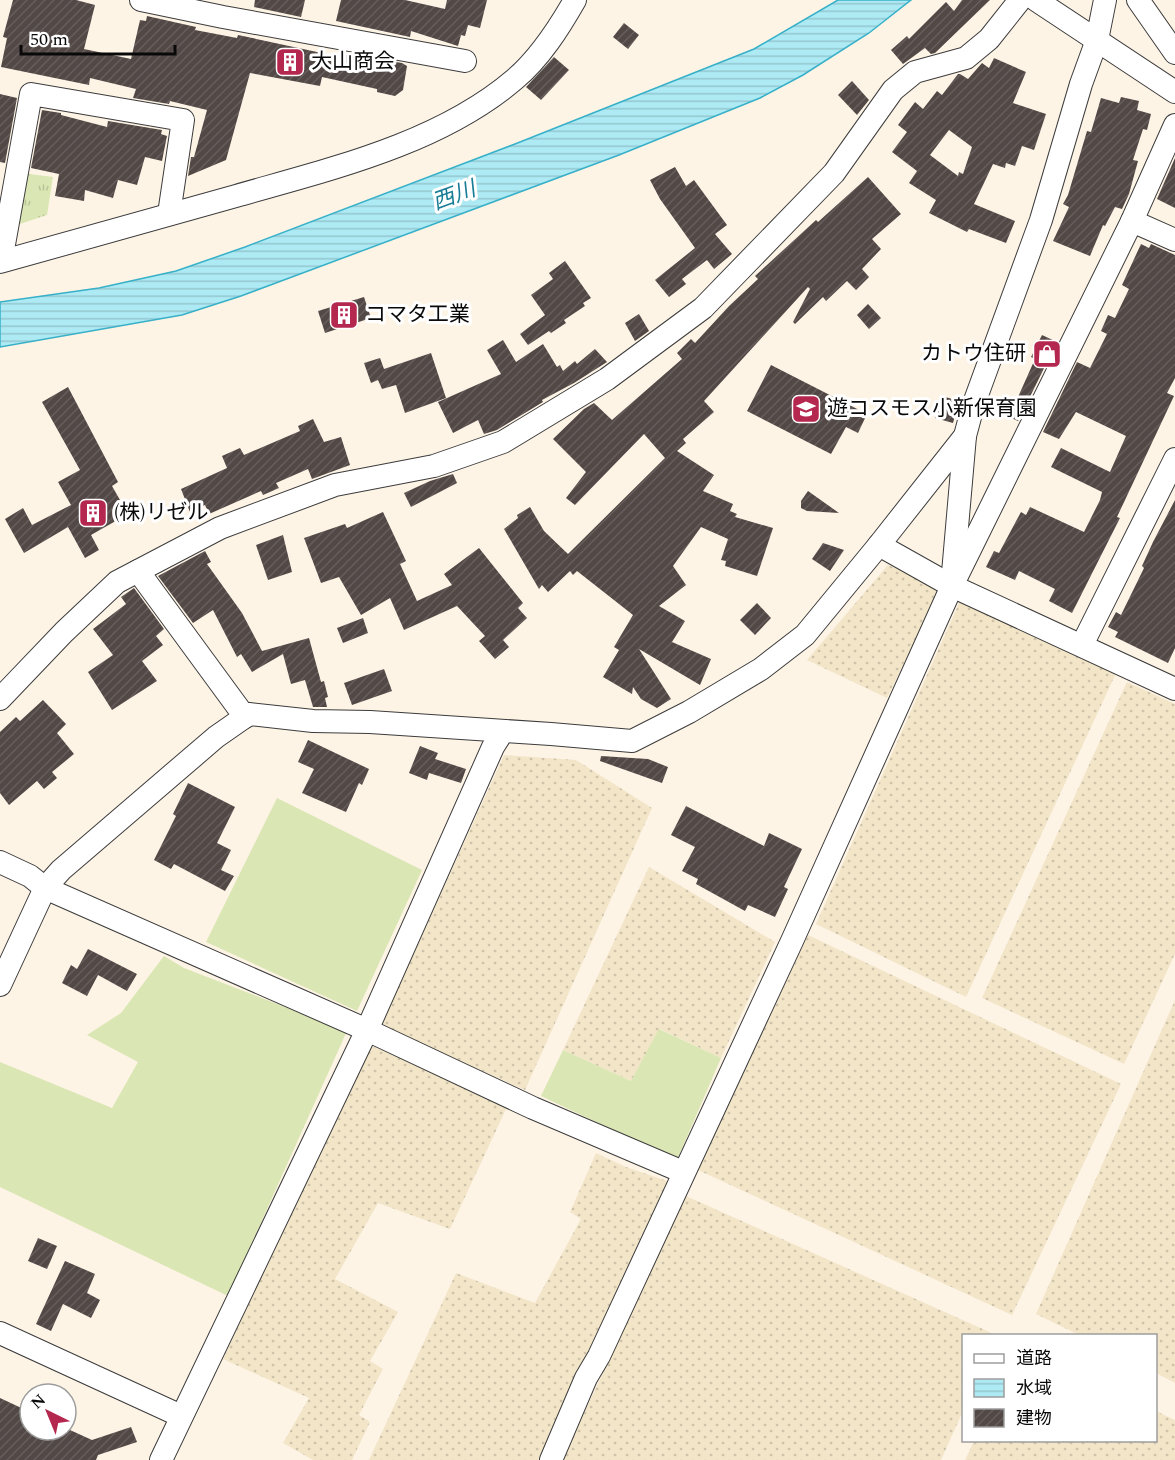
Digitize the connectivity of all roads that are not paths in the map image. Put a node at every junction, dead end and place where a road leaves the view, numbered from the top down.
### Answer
1 (141, 0) edge
2 (575, 0) edge
3 (1020, 0) edge
4 (1036, 0) edge
5 (1106, 0) edge
6 (1138, 0) edge
7 (224, 9) edge
8 (1097, 40) junction
9 (1175, 53) edge
10 (465, 61) dead end
11 (1175, 92) edge
12 (1175, 125) edge
13 (169, 214) junction
14 (1132, 221) junction
15 (1175, 240) edge
16 (1, 262) edge
17 (965, 436) junction
18 (1175, 459) edge
19 (879, 545) junction
20 (138, 571) junction
21 (952, 586) junction
22 (1082, 645) junction
23 (1175, 689) edge
24 (0, 699) edge
25 (245, 717) junction
26 (503, 731) junction
27 (0, 862) edge
28 (45, 888) junction
29 (0, 985) edge
30 (367, 1030) junction
31 (683, 1172) junction
32 (0, 1334) edge
33 (181, 1416) junction
34 (160, 1460) edge
35 (551, 1460) edge

1 - 7 street
2 - 13 street
3 - 20 street
4 - 8 street
5 - 8 street
6 - 9 street
7 - 10 street
8 - 11 street
8 - 17 street
12 - 14 street
13 - 16 street
13 - 16 street
14 - 15 street
14 - 21 street
17 - 19 street
17 - 21 street
18 - 22 street
19 - 21 street
19 - 26 street
20 - 24 street
20 - 25 street
21 - 22 street
21 - 31 street
22 - 23 street
25 - 26 street
25 - 28 street
26 - 30 street
27 - 28 street
28 - 29 street
28 - 30 street
30 - 31 street
30 - 33 street
31 - 35 street
32 - 33 street
33 - 34 street

